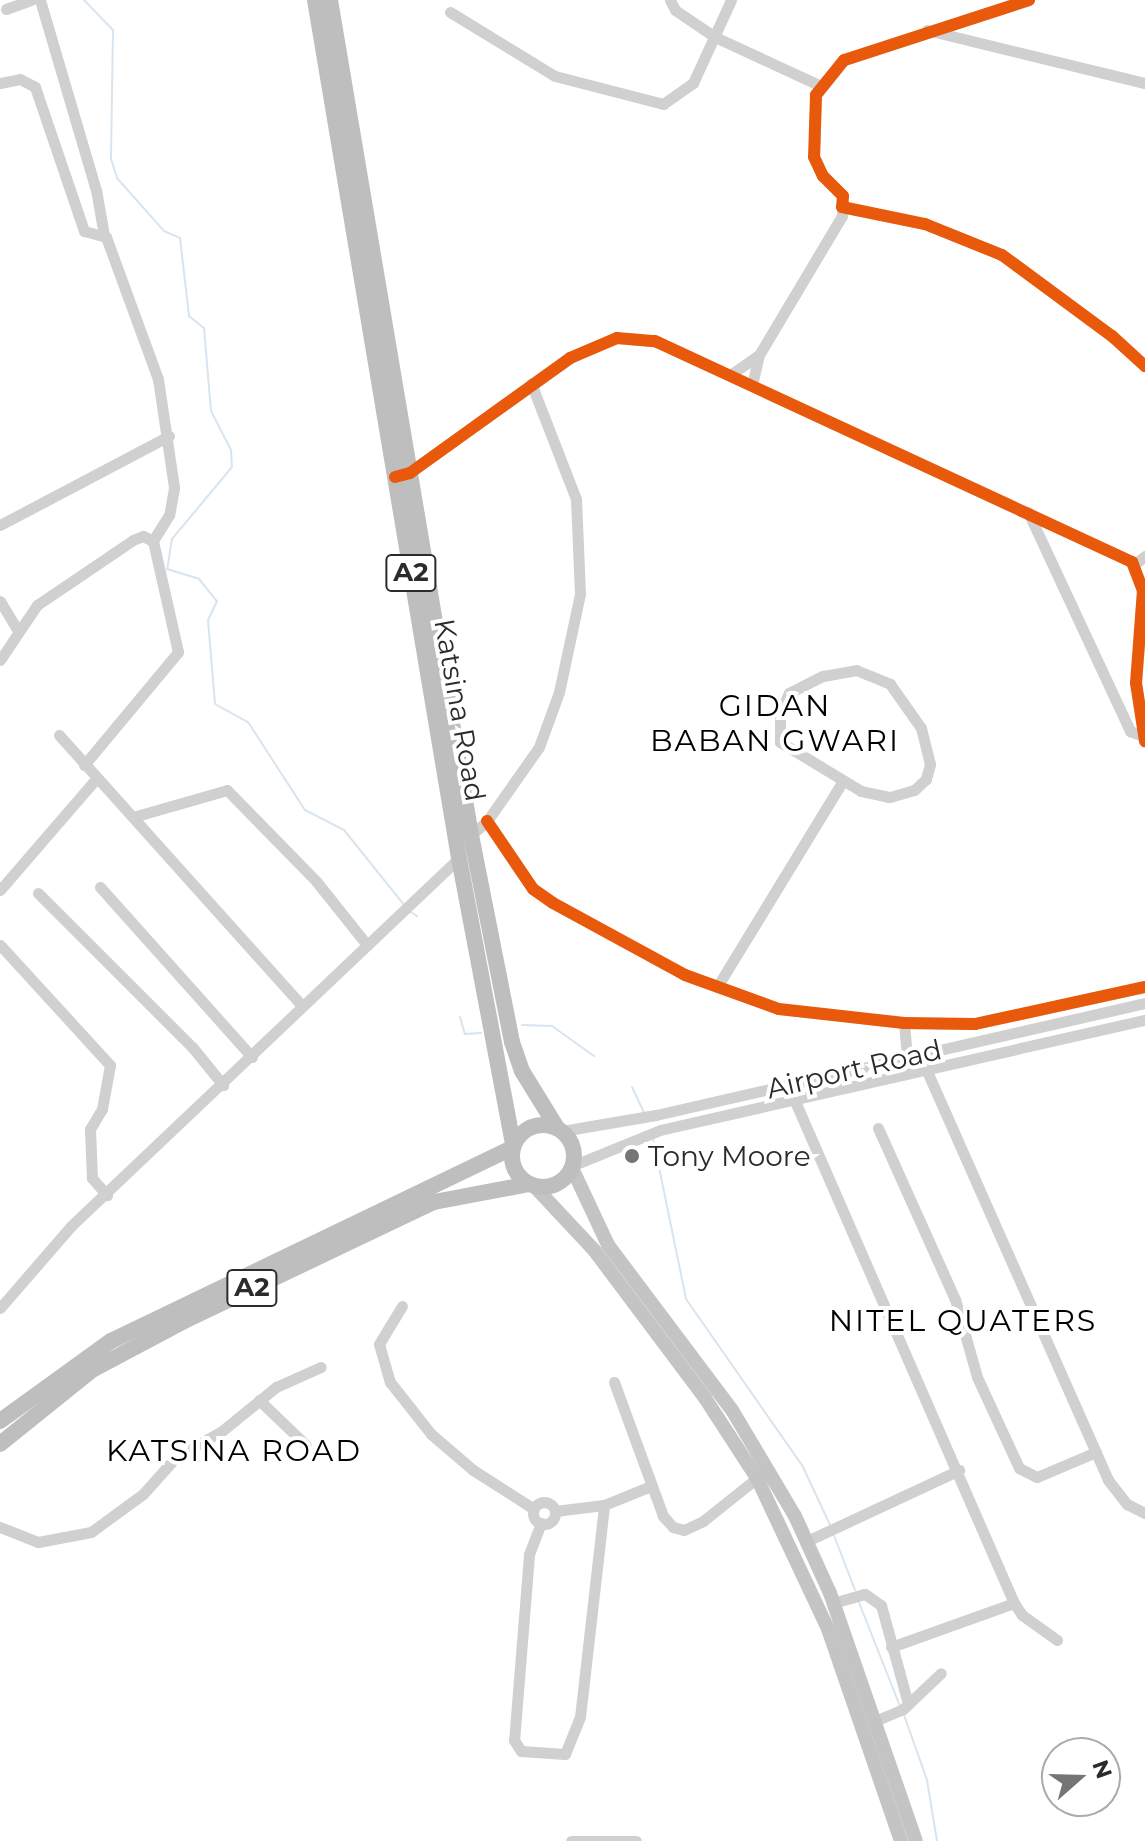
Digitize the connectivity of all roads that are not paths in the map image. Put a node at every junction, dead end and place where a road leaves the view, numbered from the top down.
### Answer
1 (31, 0) edge
2 (40, 0) edge
3 (315, 0) edge
4 (330, 0) edge
5 (670, 0) edge
6 (731, 0) edge
7 (1029, 0) edge
8 (3, 7) edge
9 (450, 12) dead end
10 (927, 30) junction
11 (715, 37) junction
12 (0, 83) edge
13 (1145, 83) edge
14 (819, 85) junction
15 (842, 207) junction
16 (104, 235) junction
17 (759, 355) junction
18 (1145, 366) edge
19 (730, 375) junction
20 (531, 383) junction
21 (752, 385) junction
22 (169, 436) junction
23 (402, 475) junction
24 (1028, 512) junction
25 (0, 525) edge
26 (153, 541) junction
27 (1145, 556) edge
28 (1135, 564) junction
29 (0, 601) edge
30 (18, 631) junction
31 (0, 660) edge
32 (59, 735) dead end
33 (1144, 738) edge
34 (84, 765) junction
35 (95, 780) junction
36 (842, 782) junction
37 (133, 817) junction
38 (487, 821) junction
39 (471, 835) junction
40 (459, 858) junction
41 (100, 887) dead end
42 (0, 890) edge
43 (38, 893) dead end
44 (0, 945) edge
45 (367, 945) junction
46 (717, 987) junction
47 (1145, 987) edge
48 (1145, 1003) edge
49 (302, 1006) junction
50 (1145, 1020) edge
51 (904, 1023) junction
52 (252, 1057) junction
53 (907, 1057) junction
54 (926, 1069) junction
55 (223, 1085) junction
56 (794, 1099) junction
57 (878, 1128) dead end
58 (560, 1129) junction
59 (513, 1146) junction
60 (573, 1166) junction
61 (532, 1185) junction
62 (107, 1195) junction
63 (402, 1306) dead end
64 (0, 1308) edge
65 (321, 1367) dead end
66 (614, 1382) dead end
67 (259, 1400) junction
68 (0, 1421) edge
69 (0, 1444) edge
70 (306, 1445) dead end
71 (1096, 1452) junction
72 (959, 1470) junction
73 (757, 1478) junction
74 (651, 1486) junction
75 (604, 1505) junction
76 (534, 1509) junction
77 (555, 1511) junction
78 (1145, 1513) edge
79 (541, 1523) junction
80 (0, 1527) edge
81 (807, 1541) junction
82 (833, 1603) junction
83 (1014, 1603) junction
84 (1057, 1640) dead end
85 (891, 1647) junction
86 (941, 1673) dead end
87 (902, 1708) junction
88 (875, 1721) junction
89 (571, 1841) edge
90 (636, 1841) edge
91 (901, 1841) edge
92 (916, 1841) edge

1 - 8 street
2 - 16 street
3 - 23 highway, Katsina Road / A2
4 - 23 highway, Katsina Road / A2
5 - 11 street
6 - 11 street
7 - 10 street
9 - 11 street
10 - 13 street
10 - 14 street
11 - 14 street
12 - 16 street
14 - 15 street
15 - 17 street
15 - 18 street
16 - 22 street
17 - 19 street
17 - 21 street
19 - 20 street
19 - 21 street
20 - 23 street
20 - 38 street
21 - 24 street
22 - 25 street
22 - 26 street
23 - 39 highway, Katsina Road / A2
23 - 40 highway, Katsina Road / A2
24 - 28 street
24 - 33 street
26 - 30 street
26 - 34 street
27 - 28 street
28 - 33 street
29 - 30 street
30 - 31 street
32 - 34 street
34 - 35 street
35 - 37 street
35 - 42 street
36 - 36 street
36 - 46 street
37 - 45 street
37 - 49 street
38 - 39 street
38 - 46 street
39 - 58 highway, Katsina Road / A2
40 - 45 street
40 - 59 highway, Katsina Road / A2
41 - 52 street
43 - 55 street
44 - 62 street
45 - 49 street
46 - 51 street
47 - 51 street
48 - 53 street, Airport Road
49 - 52 street
50 - 54 street, Airport Road
51 - 53 street
52 - 55 street
53 - 58 street, Airport Road
54 - 56 street, Airport Road
54 - 71 street
55 - 62 street
56 - 60 street, Airport Road
56 - 72 street
57 - 71 street
58 - 59 highway, A2
58 - 60 highway, A2
59 - 61 highway, A2
59 - 68 highway, A2
60 - 61 highway, A2
60 - 81 main road
61 - 69 highway, A2
61 - 73 main road
62 - 64 street
63 - 76 street
65 - 67 street
66 - 74 street
67 - 70 street
67 - 80 street
71 - 78 street
72 - 81 street
72 - 83 street
73 - 74 street
73 - 91 main road
74 - 75 street
75 - 77 street
75 - 79 street
76 - 77 street
76 - 79 street
77 - 79 street
81 - 82 main road
82 - 85 street
82 - 88 main road
83 - 84 street
83 - 85 street
85 - 87 street
86 - 87 street
87 - 88 street
88 - 92 main road
89 - 90 street

